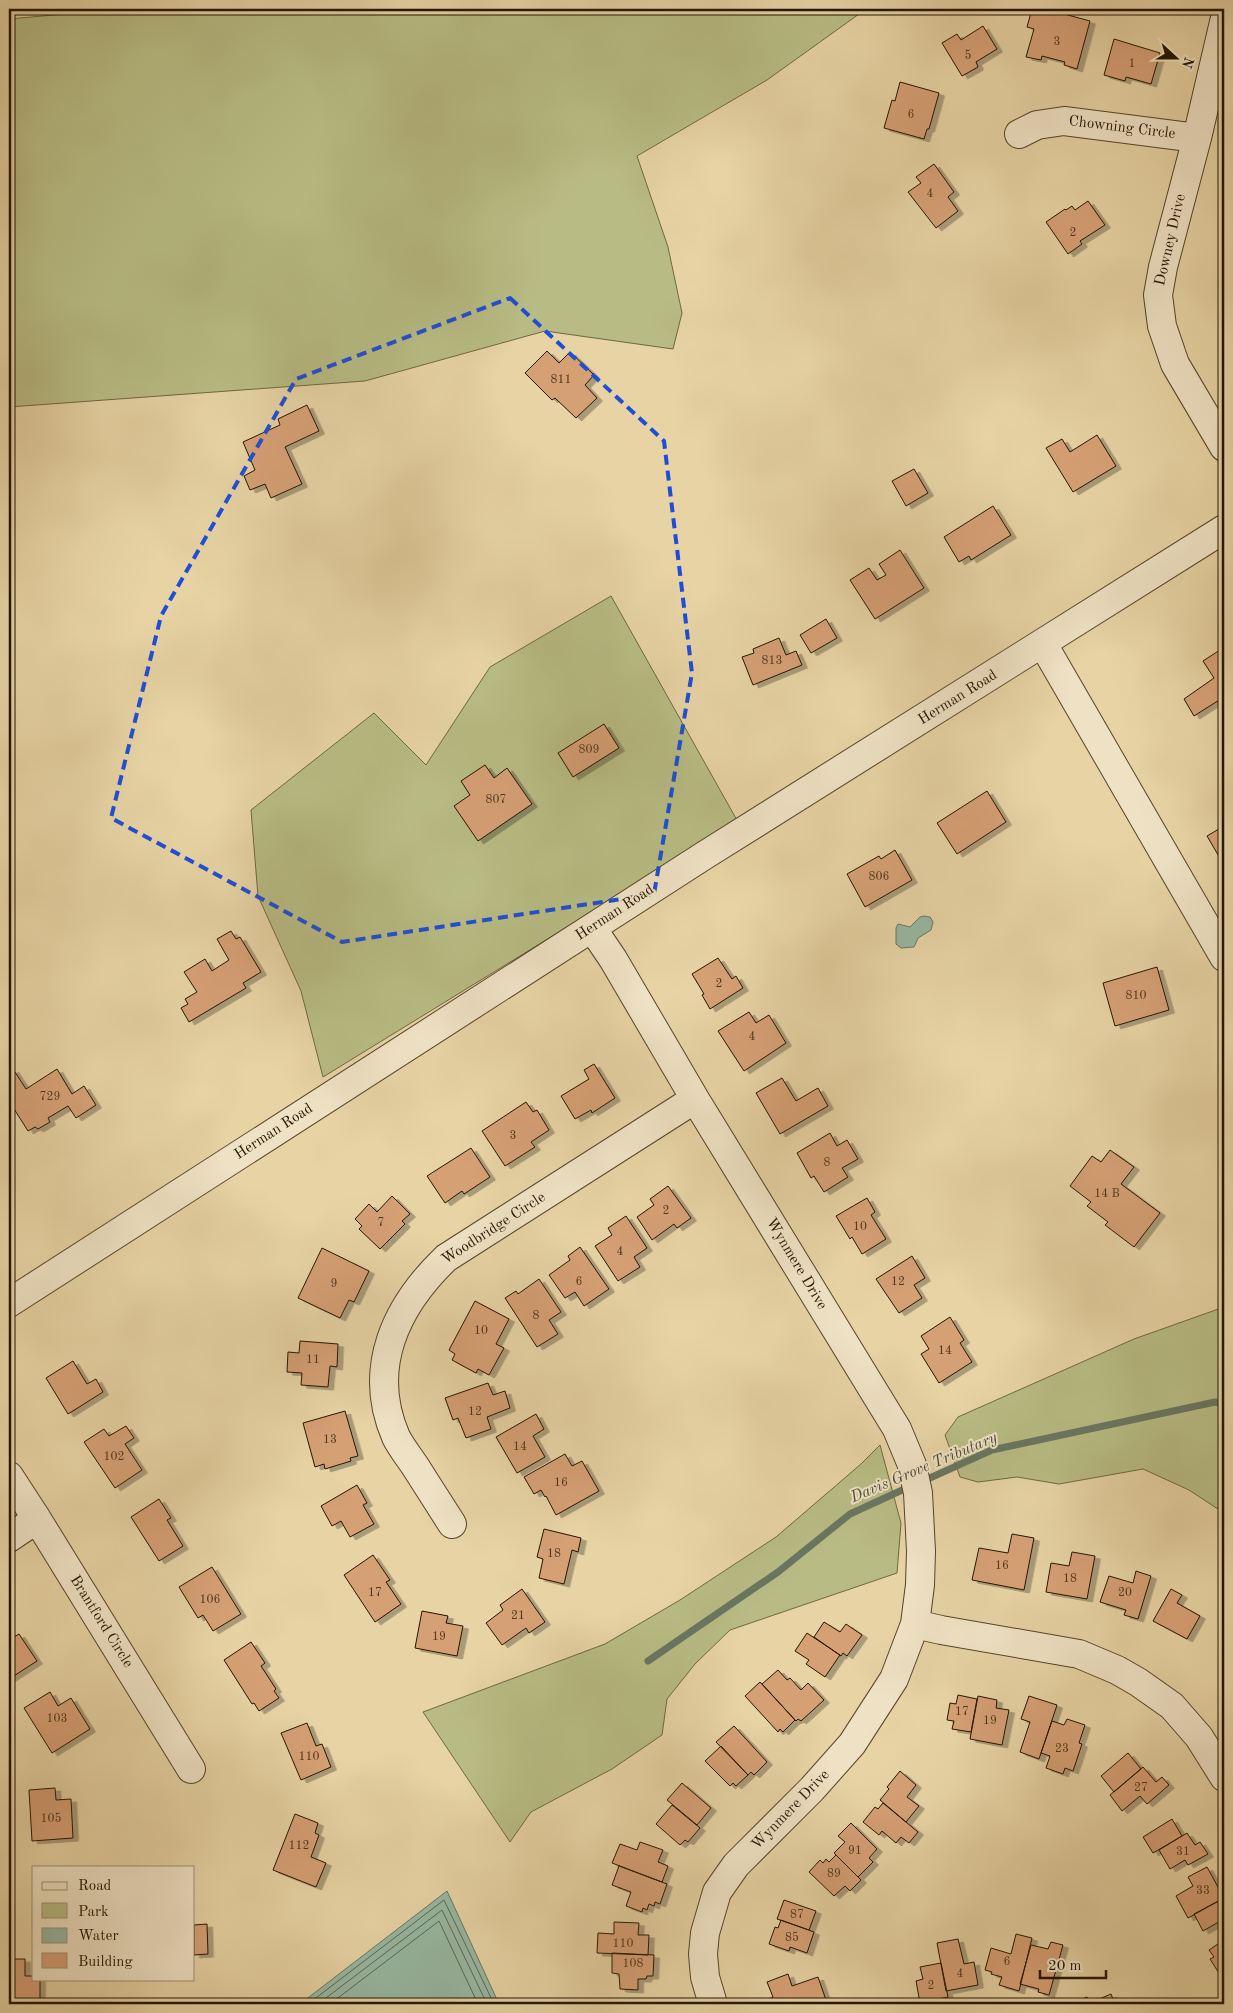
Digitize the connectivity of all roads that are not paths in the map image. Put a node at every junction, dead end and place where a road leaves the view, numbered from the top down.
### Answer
1 (1224, 22) edge
2 (1019, 134) dead end
3 (1197, 138) junction
4 (1224, 447) edge
5 (1224, 529) edge
6 (1043, 644) junction
7 (592, 928) junction
8 (1224, 957) edge
9 (695, 1099) junction
10 (9, 1303) edge
11 (9, 1476) edge
12 (37, 1519) junction
13 (452, 1524) dead end
14 (9, 1538) edge
15 (915, 1624) junction
16 (191, 1769) dead end
17 (1224, 1777) edge
18 (713, 2004) edge

1 - 3 street, Downey Drive
2 - 3 street, Chowning Circle
3 - 4 street, Downey Drive
5 - 6 street, Herman Road
6 - 7 street, Herman Road
6 - 8 street
7 - 9 street, Wynmere Drive
7 - 10 street, Herman Road
9 - 13 street, Woodbridge Circle
9 - 15 street, Wynmere Drive
11 - 12 street, Brantford Circle
12 - 14 street
12 - 16 street, Brantford Circle
15 - 17 street
15 - 18 street, Wynmere Drive

